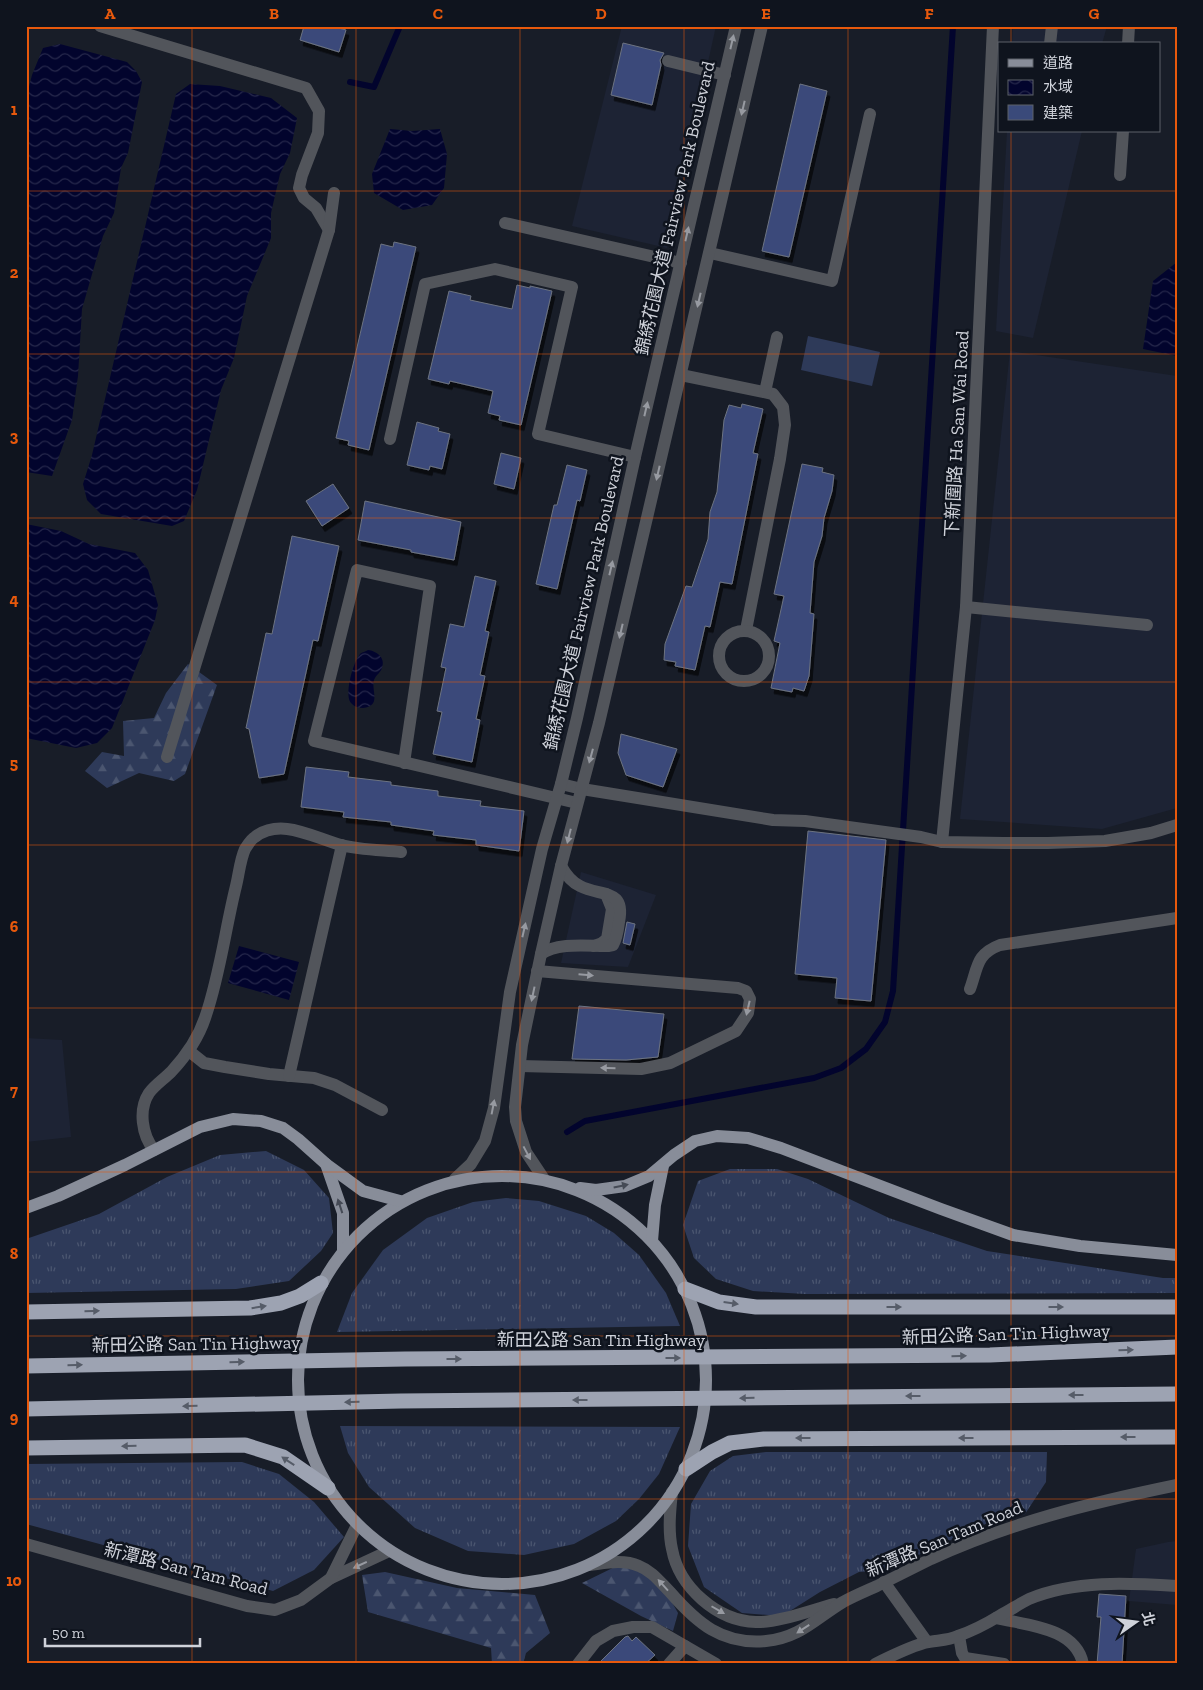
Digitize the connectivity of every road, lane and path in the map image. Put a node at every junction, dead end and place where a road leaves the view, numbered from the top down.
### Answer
1 (100, 26) edge
2 (736, 26) edge
3 (762, 26) edge
4 (993, 26) edge
5 (1052, 26) edge
6 (1129, 26) edge
7 (1050, 42) edge
8 (1128, 42) edge
9 (668, 61) dead end
10 (725, 75) junction
11 (870, 114) dead end
12 (1122, 132) edge
13 (1120, 175) dead end
14 (334, 193) dead end
15 (505, 223) dead end
16 (329, 230) junction
17 (710, 253) junction
18 (681, 263) junction
19 (777, 337) dead end
20 (681, 375) junction
21 (765, 392) junction
22 (390, 439) dead end
23 (635, 457) junction
24 (966, 607) junction
25 (1147, 625) dead end
26 (746, 630) junction
27 (167, 757) dead end
28 (404, 763) junction
29 (561, 784) junction
30 (582, 789) junction
31 (556, 798) junction
32 (578, 803) junction
33 (1177, 825) edge
34 (942, 842) junction
35 (342, 845) junction
36 (401, 852) dead end
37 (561, 866) junction
38 (1177, 918) edge
39 (541, 954) junction
40 (537, 971) junction
41 (970, 989) dead end
42 (188, 1051) junction
43 (520, 1066) junction
44 (289, 1076) junction
45 (382, 1110) dead end
46 (154, 1150) junction
47 (326, 1164) junction
48 (663, 1166) junction
49 (455, 1179) junction
50 (544, 1179) junction
51 (575, 1188) junction
52 (400, 1201) junction
53 (26, 1208) edge
54 (652, 1241) junction
55 (343, 1250) junction
56 (1177, 1256) edge
57 (321, 1283) junction
58 (685, 1289) junction
59 (1177, 1307) edge
60 (26, 1312) edge
61 (1177, 1347) edge
62 (26, 1366) edge
63 (1177, 1394) edge
64 (26, 1409) edge
65 (1177, 1437) edge
66 (26, 1448) edge
67 (686, 1469) junction
68 (1177, 1485) edge
69 (328, 1488) junction
70 (672, 1492) junction
71 (357, 1525) junction
72 (26, 1544) edge
73 (389, 1551) junction
74 (590, 1566) junction
75 (330, 1578) junction
76 (884, 1582) junction
77 (1177, 1586) edge
78 (843, 1602) junction
79 (996, 1618) junction
80 (959, 1636) junction
81 (927, 1642) junction
82 (685, 1646) junction
83 (578, 1664) edge
84 (669, 1664) edge
85 (716, 1664) edge
86 (875, 1664) edge
87 (1004, 1664) edge
88 (1083, 1664) edge

1 - 16 street
10 -> 2 street, 錦綉花園大道 Fairview Park Boulevard
3 -> 17 street
4 - 24 street, 下新圍路 Ha San Wai Road
5 - 7 street
6 - 8 street
9 - 10 street
18 -> 10 street, 錦綉花園大道 Fairview Park Boulevard
11 - 17 street
12 - 13 street
14 - 16 street
15 - 18 street
16 - 27 street
17 -> 20 street
23 -> 18 street, 錦綉花園大道 Fairview Park Boulevard
19 - 21 street
20 - 21 street
20 -> 30 street
21 - 26 street
22 - 23 street
29 -> 23 street, 錦綉花園大道 Fairview Park Boulevard
24 - 25 street
24 - 34 street, 下新圍路 Ha San Wai Road
26 - 26 street
28 - 28 street
28 - 31 street
29 - 30 street
29 - 31 street, 錦綉花園大道 Fairview Park Boulevard
30 - 32 street
30 - 34 street
31 - 32 street
49 -> 31 street, 錦綉花園大道 Fairview Park Boulevard
32 -> 37 street
33 - 34 street
35 - 36 street
35 - 42 street
35 - 44 street
37 - 39 street
37 - 39 street
38 - 41 street
39 - 40 street
40 -> 43 street
40 -> 43 street
42 - 44 street
42 - 46 street
43 -> 50 street
44 - 45 street
46 - 47 main road
46 - 53 main road
47 - 52 main road
55 -> 47 main road
51 -> 48 main road
48 - 54 main road
48 - 56 main road
49 - 50 main road
49 - 52 main road
50 - 51 main road
51 - 54 main road
52 - 55 main road
54 - 58 main road
55 - 57 main road
60 -> 57 highway
57 - 69 main road
58 -> 59 highway
58 - 67 main road
62 -> 61 highway, 新田公路 San Tin Highway
63 -> 64 highway
65 -> 67 highway
69 -> 66 highway
67 - 70 main road
68 - 76 street, 新潭路 San Tam Road
69 - 71 main road
70 - 74 main road
70 -> 78 street, 新潭路 San Tam Road
71 - 73 main road
71 - 75 street, 新潭路 San Tam Road
72 - 75 street, 新潭路 San Tam Road
73 - 74 main road
73 -> 75 street, 新潭路 San Tam Road
78 -> 74 street, 新潭路 San Tam Road
76 - 78 street, 新潭路 San Tam Road
76 - 81 street
77 - 79 street
79 - 80 street
79 - 88 street
80 - 81 street
80 - 87 street
81 - 86 street
82 - 83 street
82 - 84 street
82 - 85 street

